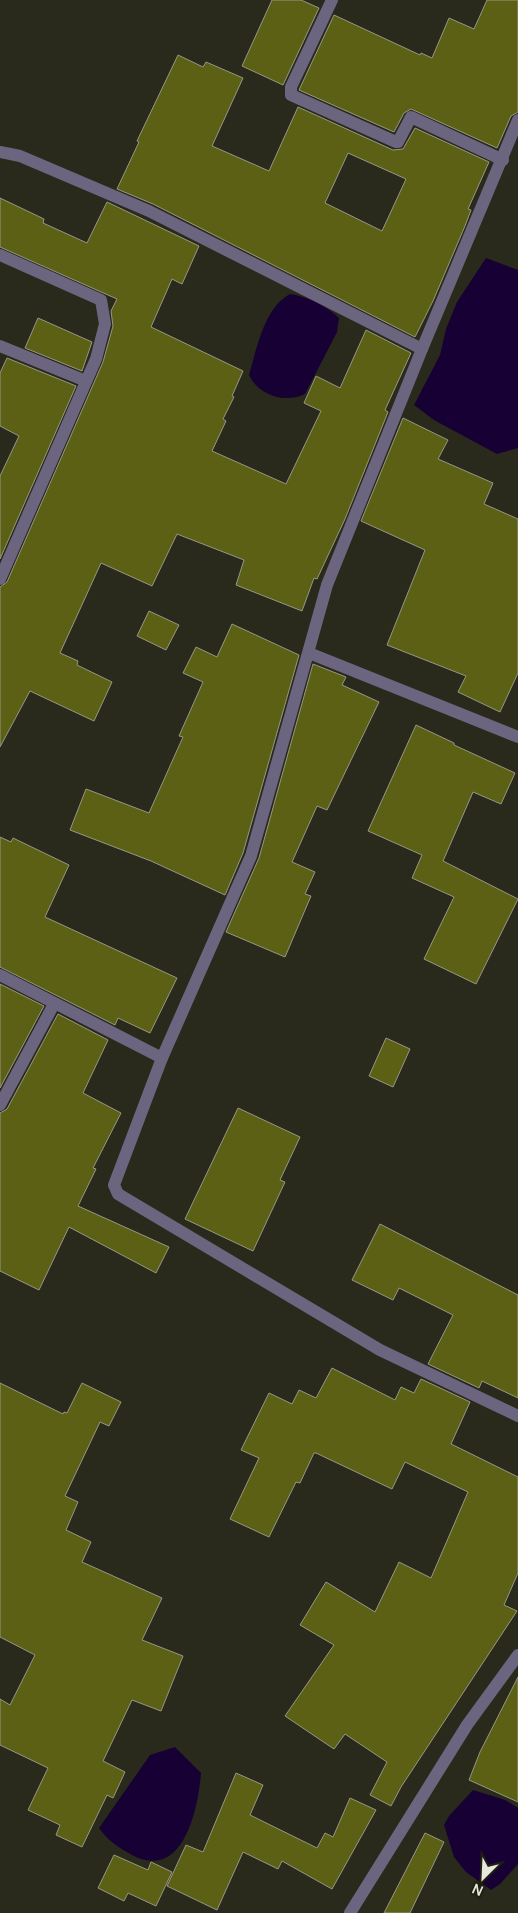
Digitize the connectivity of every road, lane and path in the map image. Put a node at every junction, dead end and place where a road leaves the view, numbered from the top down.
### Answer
1 (332, 0) edge
2 (518, 120) edge
3 (0, 152) edge
4 (503, 160) junction
5 (0, 256) edge
6 (0, 346) edge
7 (422, 350) junction
8 (86, 381) junction
9 (0, 579) edge
10 (309, 653) junction
11 (518, 737) edge
12 (0, 975) edge
13 (54, 1004) junction
14 (162, 1058) junction
15 (0, 1105) edge
16 (518, 1416) edge
17 (518, 1655) edge
18 (350, 1913) edge

1 - 4 street
2 - 4 street
3 - 7 street
4 - 7 street
5 - 8 street
6 - 8 street
7 - 10 street
8 - 9 street
10 - 11 street
10 - 14 street
12 - 13 street
13 - 14 street
13 - 15 street
14 - 16 street
17 - 18 street

